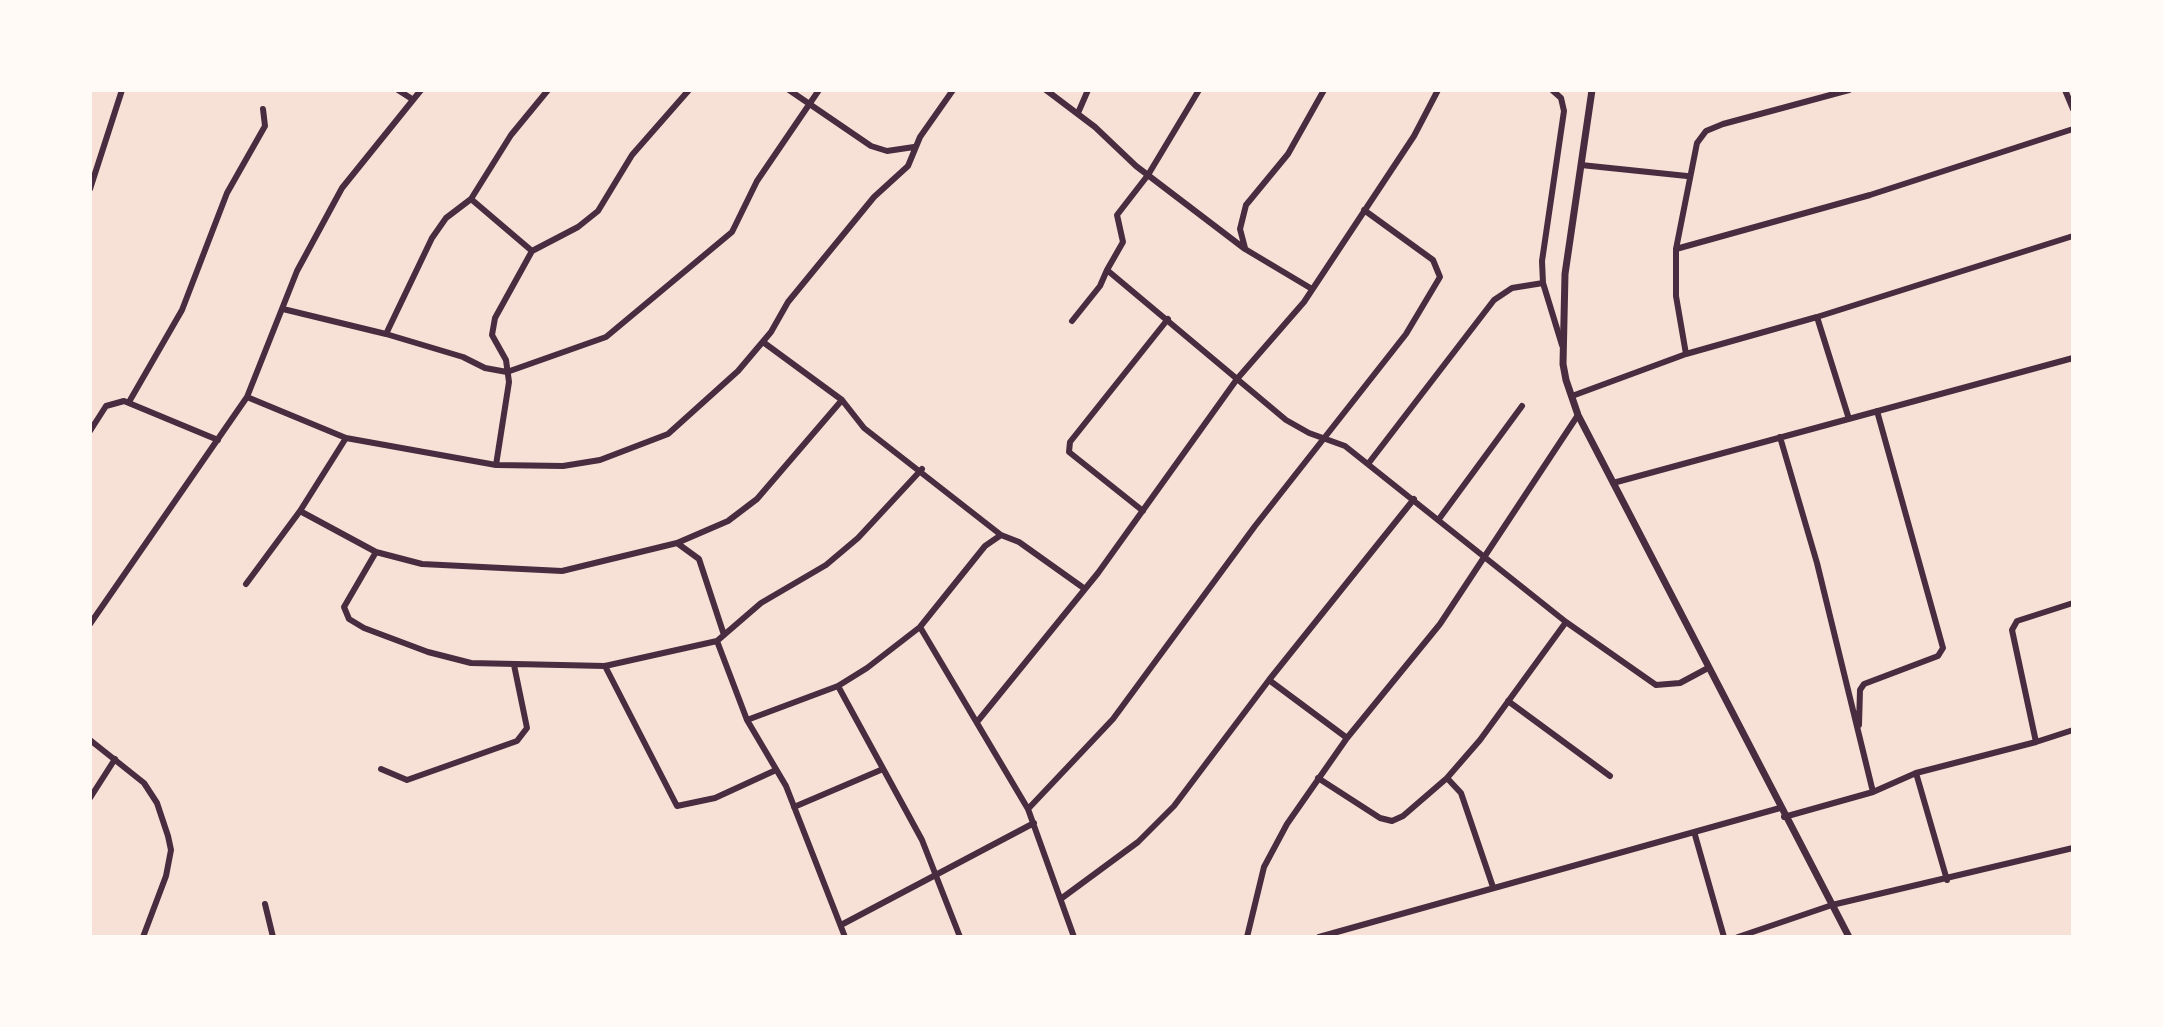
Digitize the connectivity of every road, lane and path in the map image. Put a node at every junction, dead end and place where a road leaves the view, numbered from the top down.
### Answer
1 (122, 90) edge
2 (398, 90) edge
3 (421, 90) edge
4 (548, 90) edge
5 (689, 90) edge
6 (789, 90) edge
7 (819, 90) edge
8 (953, 90) edge
9 (1046, 90) edge
10 (1088, 90) edge
11 (1199, 90) edge
12 (1324, 90) edge
13 (1438, 90) edge
14 (1552, 90) edge
15 (1592, 90) edge
16 (1849, 90) edge
17 (2065, 90) edge
18 (1825, 93) edge
19 (412, 99) junction
20 (809, 105) junction
21 (263, 109) dead end
22 (2073, 109) edge
23 (1078, 113) junction
24 (2073, 129) edge
25 (914, 147) junction
26 (1581, 165) junction
27 (1148, 175) junction
28 (1687, 176) junction
29 (90, 189) edge
30 (471, 199) junction
31 (1364, 210) junction
32 (2073, 236) edge
33 (1245, 249) junction
34 (1676, 249) junction
35 (532, 251) junction
36 (1107, 270) junction
37 (1543, 283) junction
38 (1312, 289) junction
39 (283, 309) junction
40 (1817, 317) junction
41 (1168, 319) junction
42 (1072, 321) dead end
43 (386, 334) junction
44 (763, 342) junction
45 (1563, 349) junction
46 (1686, 354) junction
47 (2073, 358) edge
48 (507, 372) junction
49 (1237, 379) junction
50 (1572, 396) junction
51 (247, 397) junction
52 (842, 400) junction
53 (129, 402) junction
54 (1522, 406) dead end
55 (1877, 411) junction
56 (1578, 415) junction
57 (1849, 419) junction
58 (90, 431) edge
59 (1780, 437) junction
60 (346, 438) junction
61 (1325, 438) junction
62 (218, 440) junction
63 (1368, 464) junction
64 (496, 465) junction
65 (922, 469) junction
66 (1613, 483) junction
67 (1414, 499) junction
68 (300, 511) junction
69 (1143, 511) junction
70 (1439, 519) junction
71 (1001, 535) junction
72 (677, 543) junction
73 (376, 552) junction
74 (1486, 556) junction
75 (246, 584) dead end
76 (1085, 589) junction
77 (90, 602) edge
78 (2073, 603) edge
79 (100, 609) junction
80 (1566, 622) junction
81 (90, 624) edge
82 (920, 627) junction
83 (724, 635) junction
84 (717, 641) junction
85 (514, 665) junction
86 (605, 666) junction
87 (1708, 668) junction
88 (1269, 680) junction
89 (838, 686) junction
90 (1508, 701) junction
91 (747, 720) junction
92 (977, 722) junction
93 (1859, 725) junction
94 (2073, 730) edge
95 (1347, 738) junction
96 (90, 740) edge
97 (2036, 742) junction
98 (115, 759) junction
99 (381, 769) dead end
100 (883, 769) junction
101 (776, 770) junction
102 (1916, 773) junction
103 (1610, 776) dead end
104 (1318, 778) junction
105 (1447, 778) junction
106 (1873, 792) junction
107 (90, 798) edge
108 (794, 807) junction
109 (1780, 808) junction
110 (1028, 809) junction
111 (1784, 817) junction
112 (1034, 823) junction
113 (1695, 835) junction
114 (2073, 848) edge
115 (937, 873) junction
116 (1947, 880) junction
117 (1493, 887) junction
118 (1062, 898) junction
119 (265, 904) dead end
120 (1832, 905) junction
121 (841, 925) junction
122 (143, 937) edge
123 (273, 937) edge
124 (845, 937) edge
125 (960, 937) edge
126 (1074, 937) edge
127 (1247, 937) edge
128 (1319, 937) edge
129 (1724, 937) edge
130 (1738, 937) edge
131 (1849, 937) edge

1 - 29 street
2 - 19 street
3 - 19 street
4 - 30 street
5 - 35 street
6 - 20 street
7 - 20 street
8 - 25 street
9 - 23 street
10 - 23 street
11 - 27 street
12 - 33 street
13 - 31 street
14 - 37 street
15 - 26 street
16 - 18 street
17 - 22 street
18 - 28 street
19 - 39 street
20 - 25 street
20 - 48 street
21 - 53 street
23 - 27 street
24 - 34 street
25 - 44 street
26 - 28 street
26 - 45 street
27 - 33 street
27 - 36 street
28 - 34 street
30 - 35 street
30 - 43 street
31 - 38 street
31 - 61 street
32 - 40 street
33 - 38 street
34 - 46 street
35 - 48 street
36 - 41 street
36 - 42 street
37 - 45 street
37 - 63 street
38 - 49 street
39 - 43 street
39 - 51 street
40 - 46 street
40 - 57 street
41 - 49 street
41 - 69 street
43 - 48 street
44 - 52 street
44 - 64 street
45 - 50 street
46 - 50 street
47 - 55 street
48 - 64 street
49 - 61 street
49 - 69 street
50 - 56 street
51 - 60 street
51 - 62 street
52 - 65 street
52 - 72 street
53 - 58 street
53 - 62 street
54 - 70 street
55 - 57 street
55 - 93 street
56 - 66 street
56 - 74 street
57 - 59 street
59 - 66 street
59 - 93 street
60 - 64 street
60 - 68 street
61 - 63 street
61 - 110 street
62 - 79 street
63 - 67 street
65 - 71 street
65 - 83 street
66 - 87 street
67 - 70 street
67 - 88 street
68 - 73 street
68 - 75 street
69 - 76 street
70 - 74 street
71 - 76 street
71 - 82 street
72 - 73 street
72 - 83 street
73 - 85 street
74 - 80 street
74 - 95 street
76 - 92 street
77 - 79 street
78 - 97 street
79 - 81 street
80 - 87 street
80 - 90 street
82 - 89 street
82 - 92 street
83 - 84 street
84 - 86 street
84 - 91 street
85 - 86 street
85 - 99 street
86 - 101 street
87 - 109 street
88 - 95 street
88 - 118 street
89 - 91 street
89 - 100 street
90 - 103 street
90 - 105 street
91 - 101 street
92 - 110 street
93 - 106 street
94 - 97 street
95 - 104 street
96 - 98 street
97 - 102 street
98 - 107 street
98 - 122 street
100 - 108 street
100 - 115 street
101 - 108 street
102 - 106 street
102 - 116 street
104 - 105 street
104 - 127 street
105 - 117 street
106 - 111 street
108 - 121 street
109 - 111 street
109 - 113 street
110 - 112 street
111 - 120 street
112 - 115 street
112 - 118 street
113 - 117 street
113 - 129 street
114 - 116 street
115 - 121 street
115 - 125 street
116 - 120 street
117 - 128 street
118 - 126 street
119 - 123 street
120 - 130 street
120 - 131 street
121 - 124 street

